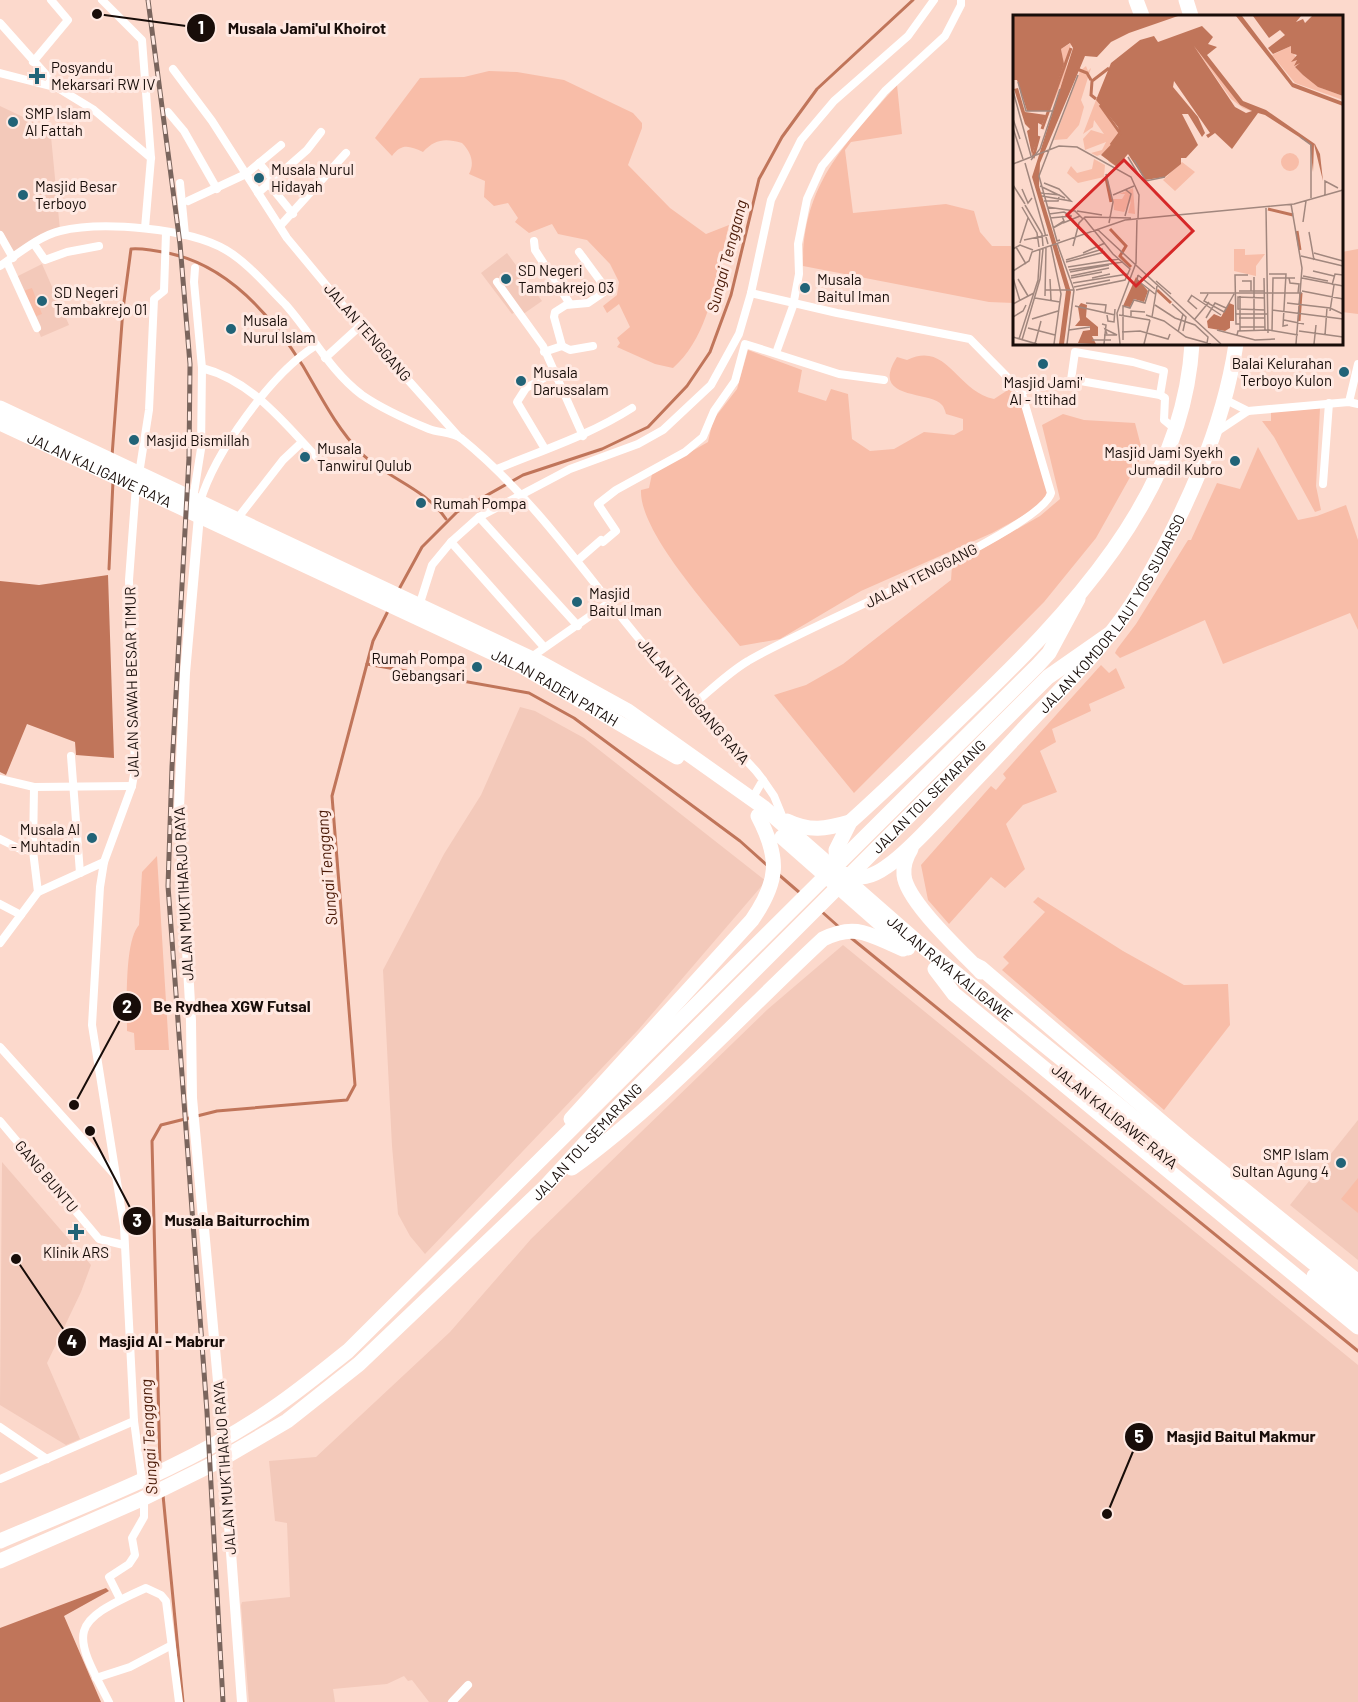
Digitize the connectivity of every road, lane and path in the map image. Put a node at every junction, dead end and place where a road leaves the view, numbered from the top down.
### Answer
1 (51, 0) edge
2 (102, 0) edge
3 (934, 0) edge
4 (961, 0) edge
5 (1186, 0) edge
6 (1191, 15) edge
7 (0, 23) edge
8 (33, 62) junction
9 (173, 69) dead end
10 (0, 73) edge
11 (58, 88) junction
12 (168, 112) dead end
13 (321, 132) dead end
14 (281, 145) dead end
15 (346, 153) dead end
16 (151, 158) junction
17 (259, 163) junction
18 (246, 174) junction
19 (270, 182) junction
20 (180, 183) dead end
21 (217, 189) junction
22 (258, 193) junction
23 (188, 201) dead end
24 (293, 214) junction
25 (280, 226) junction
26 (145, 228) junction
27 (168, 234) junction
28 (0, 235) edge
29 (185, 235) junction
30 (534, 241) dead end
31 (34, 244) junction
32 (99, 246) dead end
33 (579, 252) dead end
34 (6, 262) edge
35 (195, 268) dead end
36 (497, 282) dead end
37 (751, 293) junction
38 (794, 302) junction
39 (570, 304) junction
40 (360, 326) junction
41 (37, 328) dead end
42 (1191, 345) edge
43 (1236, 345) edge
44 (315, 346) junction
45 (562, 346) junction
46 (593, 346) dead end
47 (544, 351) junction
48 (776, 353) junction
49 (325, 358) junction
50 (1358, 364) edge
51 (202, 368) junction
52 (554, 373) junction
53 (884, 380) dead end
54 (1071, 380) junction
55 (1021, 391) junction
56 (1160, 395) junction
57 (259, 398) junction
58 (1226, 400) junction
59 (1349, 402) junction
60 (1329, 404) junction
61 (1358, 404) edge
62 (0, 408) edge
63 (632, 408) dead end
64 (1248, 411) junction
65 (0, 423) edge
66 (1175, 429) junction
67 (1214, 434) junction
68 (458, 436) junction
69 (583, 436) junction
70 (301, 443) junction
71 (545, 449) junction
72 (320, 461) dead end
73 (104, 465) junction
74 (499, 471) junction
75 (130, 477) junction
76 (1323, 484) dead end
77 (521, 495) junction
78 (195, 499) junction
79 (479, 517) junction
80 (237, 519) junction
81 (451, 542) junction
82 (578, 560) junction
83 (330, 570) junction
84 (1078, 599) junction
85 (610, 602) junction
86 (418, 609) junction
87 (578, 626) junction
88 (1111, 633) junction
89 (544, 647) junction
90 (527, 663) junction
91 (694, 704) junction
92 (71, 756) dead end
93 (0, 778) edge
94 (763, 780) junction
95 (132, 786) junction
96 (34, 787) junction
97 (75, 787) junction
98 (758, 807) junction
99 (784, 820) junction
100 (850, 822) junction
101 (0, 838) edge
102 (916, 841) junction
103 (33, 851) junction
104 (798, 851) junction
105 (104, 862) junction
106 (837, 871) junction
107 (81, 873) junction
108 (38, 892) junction
109 (0, 904) edge
110 (21, 915) junction
111 (873, 918) junction
112 (0, 943) edge
113 (916, 954) junction
114 (975, 965) junction
115 (934, 969) junction
116 (0, 1047) edge
117 (1064, 1063) junction
118 (0, 1121) edge
119 (528, 1172) junction
120 (116, 1176) junction
121 (545, 1187) junction
122 (124, 1245) junction
123 (1358, 1282) edge
124 (1358, 1299) edge
125 (1358, 1312) edge
126 (1358, 1327) edge
127 (134, 1421) junction
128 (0, 1427) edge
129 (47, 1459) junction
130 (0, 1479) edge
131 (0, 1541) edge
132 (0, 1561) edge
133 (120, 1599) junction
134 (170, 1647) junction
135 (96, 1678) junction
136 (468, 1685) dead end
137 (109, 1702) edge
138 (178, 1702) edge
139 (242, 1702) edge
140 (452, 1702) edge

1 - 8 street
2 - 16 street
3 - 37 street
4 - 38 street
5 - 6 highway
7 - 8 street
8 - 11 street
9 - 18 street, JALAN TENGGANG
10 - 11 street
11 - 16 street
12 - 21 street
13 - 19 street
14 - 17 street
15 - 24 street
16 - 26 street
17 - 18 street
17 - 19 street
18 - 21 street
18 - 22 street, JALAN TENGGANG
19 - 22 street
19 - 24 street
20 - 29 street
21 - 23 street
22 - 25 street, JALAN TENGGANG
24 - 25 street
25 - 40 street, JALAN TENGGANG
26 - 27 street
26 - 31 street
27 - 29 street
27 - 75 street, JALAN SAWAH BESAR TIMUR
28 - 34 street
29 - 44 street
30 - 39 street
31 - 32 street
31 - 34 street
33 - 39 street
34 - 41 street
35 - 51 street
36 - 47 street
37 - 38 street
37 - 77 street
38 - 48 street
38 - 55 street
39 - 45 street
40 - 49 street
40 - 68 street, JALAN TENGGANG
42 - 66 highway, JALAN KOMDOR LAUT YOS SUDARSO
43 - 58 highway, JALAN KOMDOR LAUT YOS SUDARSO
44 - 49 street
44 - 57 street
45 - 46 street
45 - 47 street
47 - 52 street
48 - 53 street
48 - 82 street
49 - 68 street
50 - 59 street
51 - 57 street
51 - 78 street
52 - 69 street
52 - 71 street
54 - 55 street
54 - 56 street
54 - 56 street
55 - 91 street, JALAN TENGGANG
56 - 66 street
57 - 70 street
57 - 78 street
58 - 64 street
58 - 67 highway, JALAN KOMDOR LAUT YOS SUDARSO
59 - 60 street
59 - 61 street
60 - 64 street
60 - 76 street
62 - 73 highway, JALAN KALIGAWE RAYA
63 - 69 street
64 - 67 street
65 - 73 highway, JALAN KALIGAWE RAYA
66 - 84 highway, JALAN KOMDOR LAUT YOS SUDARSO
67 - 88 highway, JALAN KOMDOR LAUT YOS SUDARSO
68 - 74 street
69 - 71 street
70 - 72 street
70 - 80 street
71 - 74 street
73 - 75 highway, JALAN KALIGAWE RAYA
74 - 77 street, JALAN TENGGANG RAYA
75 - 78 highway, JALAN KALIGAWE RAYA
75 - 78 highway, JALAN KALIGAWE RAYA
75 - 95 street, JALAN SAWAH BESAR TIMUR
77 - 79 street
77 - 82 street, JALAN TENGGANG RAYA
78 - 80 highway, JALAN RADEN PATAH
78 - 83 highway, JALAN RADEN PATAH
78 - 139 street, JALAN MUKTIHARJO RAYA
79 - 81 street
79 - 87 street
80 - 83 highway, JALAN RADEN PATAH
81 - 86 street
81 - 89 street
82 - 85 street, JALAN TENGGANG RAYA
83 - 86 highway, JALAN RADEN PATAH
84 - 100 highway, JALAN KOMDOR LAUT YOS SUDARSO
84 - 119 highway, JALAN TOL SEMARANG
85 - 87 street
85 - 91 street, JALAN TENGGANG RAYA
86 - 90 highway, JALAN RADEN PATAH
87 - 89 street
88 - 102 highway, JALAN KOMDOR LAUT YOS SUDARSO
88 - 121 highway, JALAN TOL SEMARANG
89 - 90 street
90 - 98 highway, JALAN RADEN PATAH
91 - 94 street, JALAN TENGGANG RAYA
92 - 97 street
93 - 96 street
94 - 98 street
94 - 99 street, JALAN TENGGANG RAYA
95 - 97 street
95 - 105 street, JALAN SAWAH BESAR TIMUR
96 - 97 street
96 - 103 street
97 - 107 street
98 - 99 highway
98 - 104 highway, JALAN RADEN PATAH
98 - 106 highway, JALAN RADEN PATAH
98 - 119 highway
99 - 100 highway
100 - 106 highway
101 - 103 street
102 - 106 highway, JALAN KOMDOR LAUT YOS SUDARSO
102 - 114 highway
103 - 108 street
104 - 106 highway
104 - 111 highway, JALAN RADEN PATAH
105 - 107 street
105 - 120 street, JALAN SAWAH BESAR TIMUR
106 - 111 highway
106 - 117 highway, JALAN RAYA KALIGAWE
107 - 108 street
108 - 110 street
109 - 110 street
110 - 112 street
111 - 113 highway, JALAN KALIGAWE RAYA
113 - 115 highway, JALAN KALIGAWE RAYA
113 - 121 highway
114 - 117 highway
114 - 123 highway
115 - 125 highway, JALAN KALIGAWE RAYA
115 - 126 highway
116 - 120 street
117 - 124 highway, JALAN KALIGAWE RAYA
118 - 122 street, GANG BUNTU
119 - 131 highway, JALAN TOL SEMARANG
120 - 122 street, JALAN SAWAH BESAR TIMUR
121 - 132 highway, JALAN TOL SEMARANG
122 - 127 street, JALAN SAWAH BESAR TIMUR
127 - 129 street
127 - 133 street, JALAN SAWAH BESAR TIMUR
128 - 129 street
129 - 130 street
133 - 134 street
133 - 135 street
134 - 135 street
134 - 138 street
135 - 137 street
136 - 140 street

